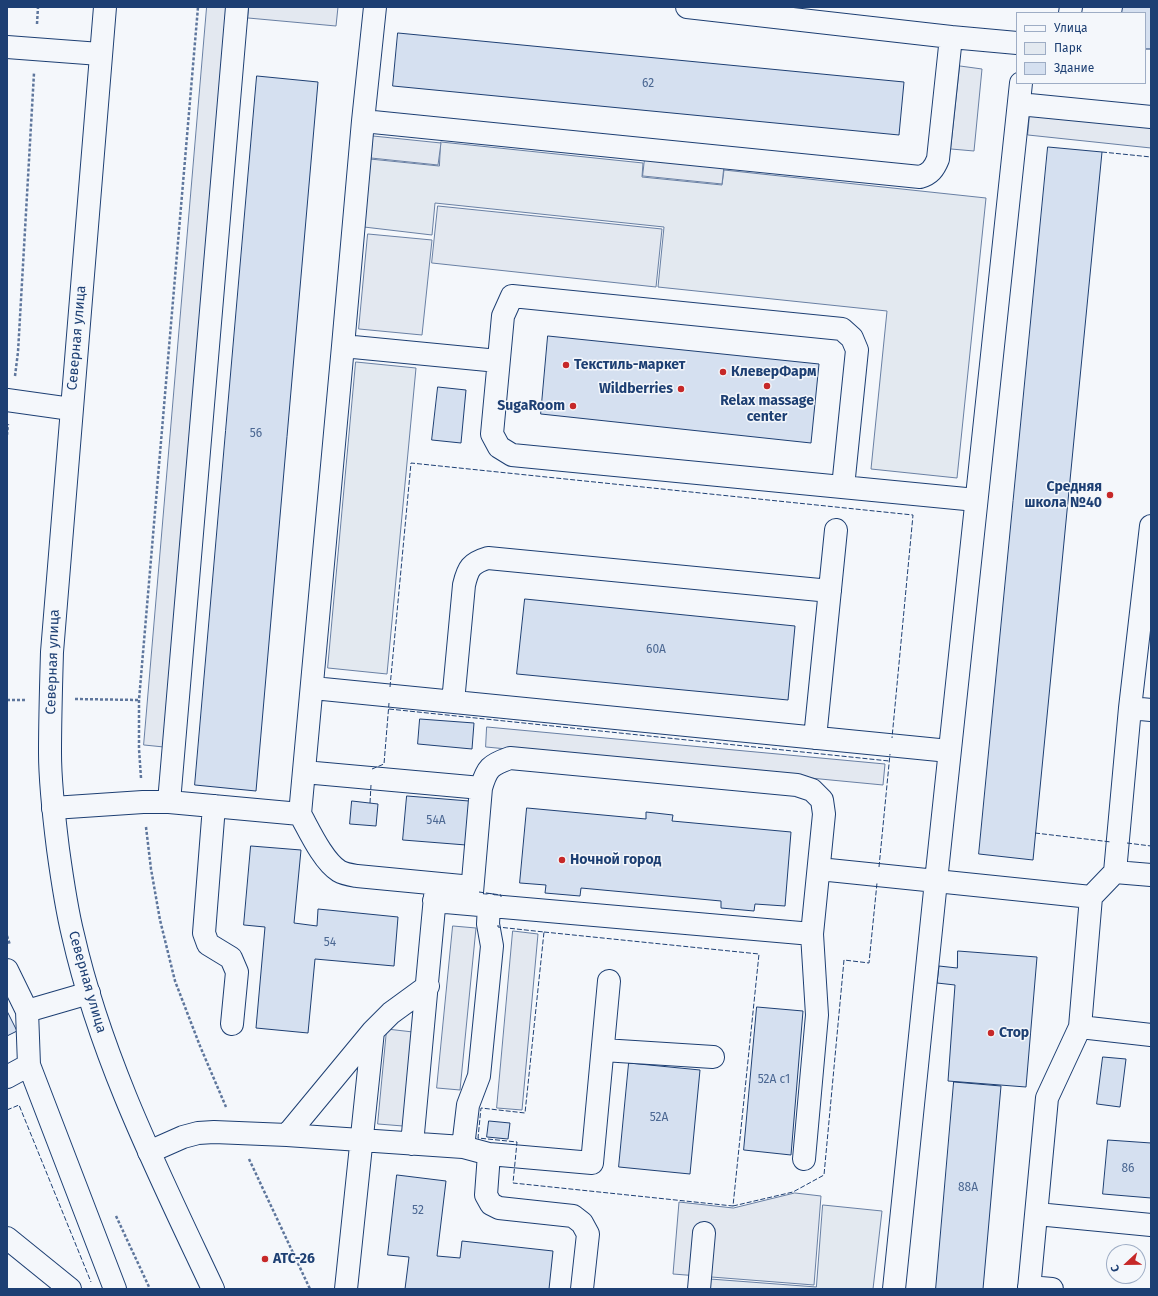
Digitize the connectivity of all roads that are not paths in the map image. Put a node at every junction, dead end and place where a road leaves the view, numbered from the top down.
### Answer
1 (105, 7) edge
2 (237, 7) edge
3 (374, 7) edge
4 (687, 7) edge
5 (951, 37) junction
6 (1016, 43) edge
7 (7, 47) edge
8 (100, 54) junction
9 (1020, 94) edge
10 (1151, 117) edge
11 (363, 120) junction
12 (343, 346) junction
13 (498, 361) junction
14 (9, 400) edge
15 (71, 409) junction
16 (843, 487) junction
17 (976, 500) junction
18 (1151, 526) edge
19 (836, 530) dead end
20 (830, 591) junction
21 (312, 688) junction
22 (453, 702) junction
23 (1141, 709) edge
24 (815, 738) junction
25 (949, 751) junction
26 (304, 772) junction
27 (481, 788) junction
28 (169, 802) junction
29 (214, 806) junction
30 (53, 808) junction
31 (300, 814) junction
32 (819, 869) junction
33 (1115, 872) junction
34 (1151, 875) edge
35 (936, 881) junction
36 (435, 892) junction
37 (1091, 897) junction
38 (477, 899) junction
39 (812, 934) junction
40 (7, 970) edge
41 (609, 981) dead end
42 (428, 986) junction
43 (89, 993) junction
44 (27, 1011) junction
45 (232, 1024) dead end
46 (1080, 1027) junction
47 (373, 1031) junction
48 (1151, 1035) edge
49 (602, 1050) junction
50 (712, 1058) dead end
51 (29, 1065) junction
52 (7, 1077) edge
53 (287, 1135) junction
54 (362, 1140) junction
55 (412, 1144) junction
56 (463, 1147) junction
57 (149, 1152) junction
58 (489, 1154) junction
59 (804, 1159) dead end
60 (1037, 1214) junction
61 (1151, 1225) edge
62 (704, 1233) dead end
63 (7, 1238) edge
64 (1029, 1288) edge
65 (70, 1289) edge
66 (115, 1289) edge
67 (213, 1289) edge
68 (346, 1289) edge
69 (582, 1289) edge
70 (699, 1289) edge
71 (894, 1289) edge
72 (1052, 1289) edge

1 - 8 main road, Северная улица
2 - 28 main road
3 - 11 main road
4 - 5 main road
5 - 6 main road
5 - 11 main road
7 - 8 main road
8 - 15 main road, Северная улица
9 - 10 main road
9 - 17 main road
11 - 12 main road
12 - 13 main road
12 - 21 main road
13 - 16 main road
13 - 16 main road
14 - 15 main road
15 - 30 main road, Северная улица
16 - 17 main road
17 - 25 main road
18 - 23 main road
19 - 20 main road
20 - 22 main road
20 - 24 main road
21 - 22 main road
21 - 26 main road
22 - 24 main road
23 - 33 main road
24 - 25 main road
25 - 35 main road
26 - 27 main road
26 - 31 main road
27 - 32 main road
27 - 38 main road
28 - 29 main road
28 - 30 main road
29 - 31 main road
29 - 45 main road
30 - 43 main road, Северная улица
31 - 36 main road
32 - 35 main road
32 - 39 main road
33 - 34 main road
33 - 37 main road
35 - 37 main road
35 - 71 main road
36 - 38 main road
36 - 42 main road
37 - 46 main road
38 - 39 main road
38 - 56 main road
39 - 59 main road
40 - 44 main road
41 - 49 main road
42 - 47 main road
42 - 55 main road
43 - 44 main road
43 - 57 main road, Северная улица
44 - 51 main road
46 - 48 main road
46 - 60 main road
47 - 53 main road
47 - 54 main road
49 - 50 main road
49 - 58 main road
51 - 52 main road
51 - 66 main road
53 - 54 main road
53 - 57 main road
54 - 55 main road
54 - 68 main road
55 - 56 main road
56 - 58 main road
57 - 67 main road, Северная улица
58 - 69 main road
60 - 61 main road
60 - 64 main road
62 - 70 main road
63 - 65 main road
64 - 72 main road

